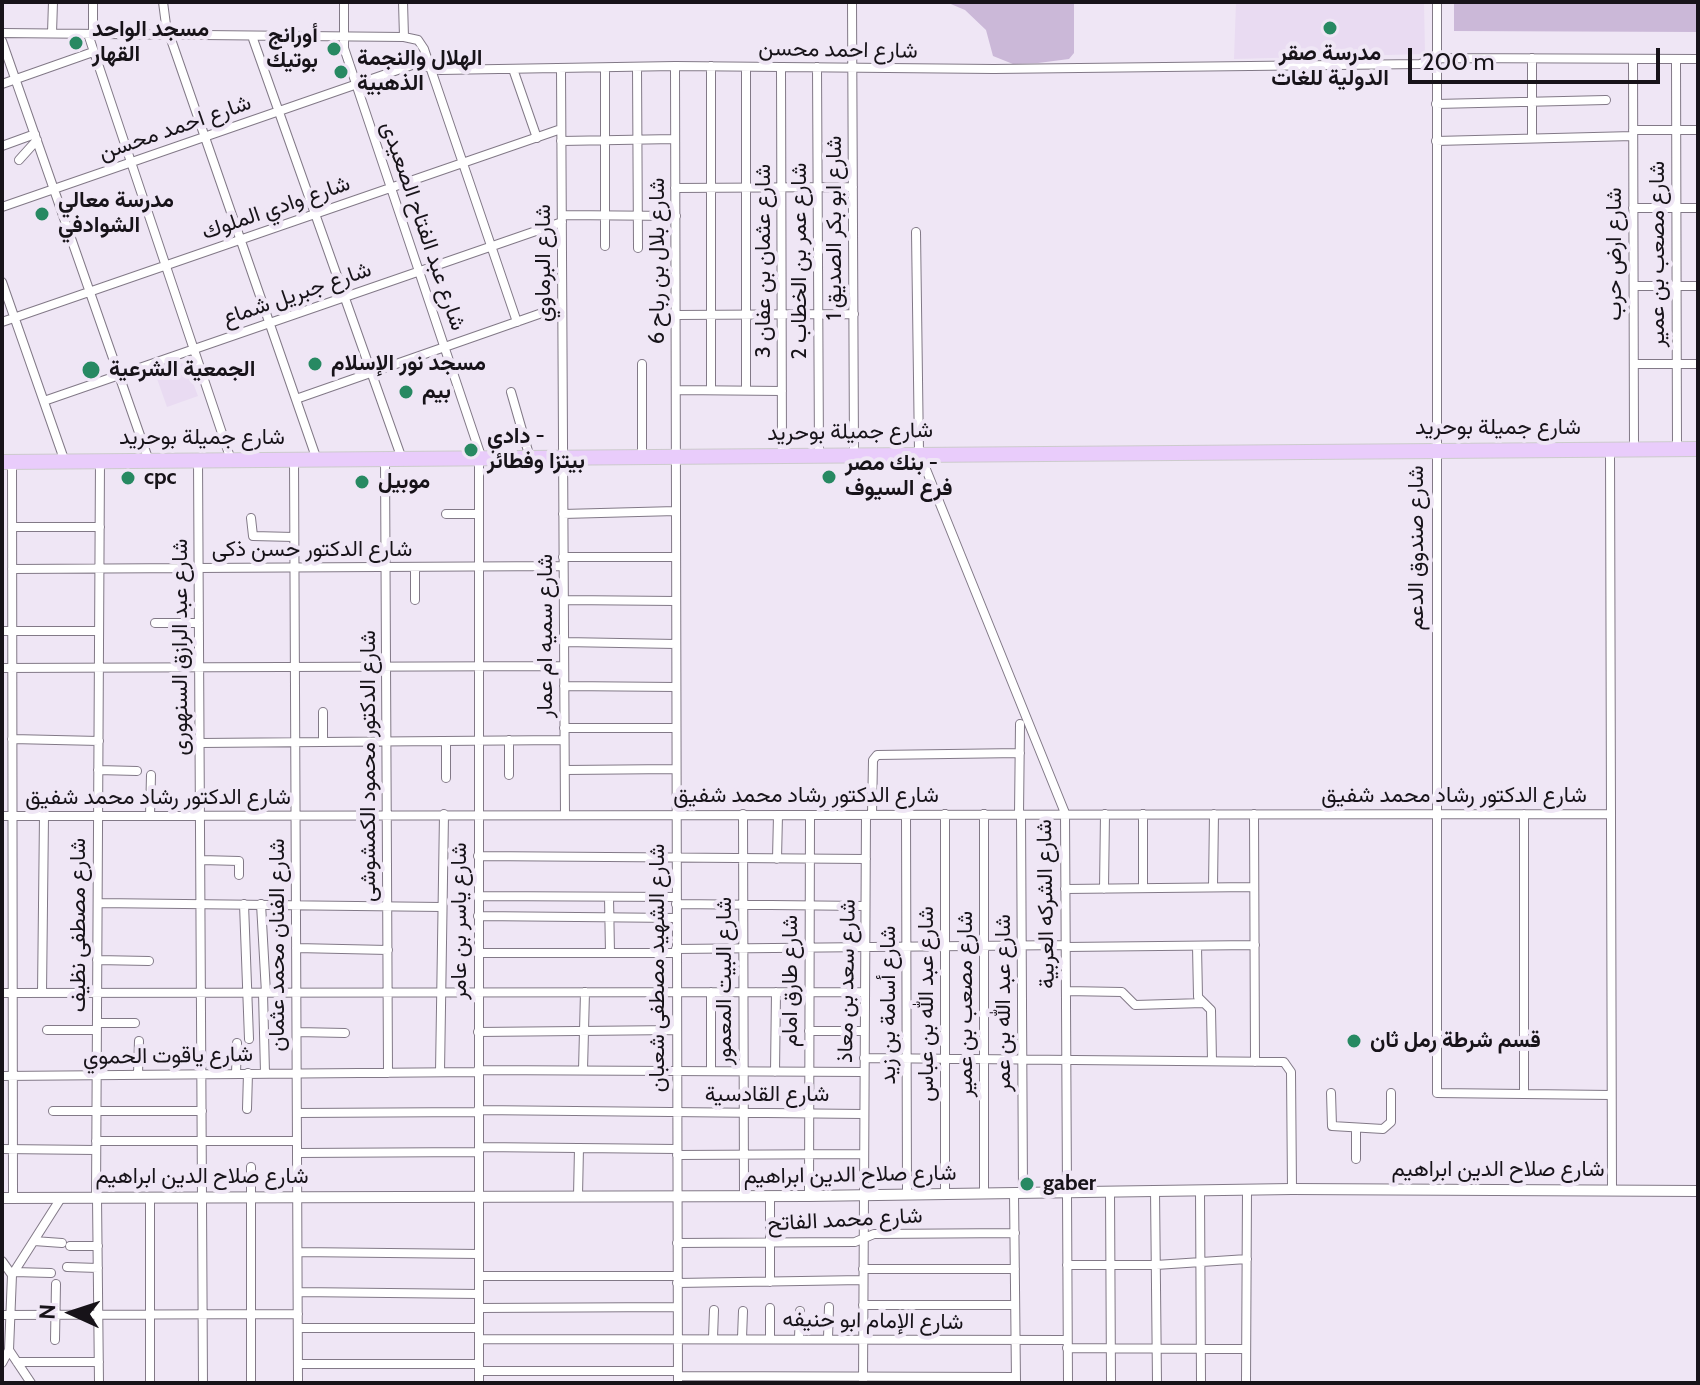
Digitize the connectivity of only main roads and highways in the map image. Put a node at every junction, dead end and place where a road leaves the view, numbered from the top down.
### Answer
1 (1698, 449) edge
2 (7, 462) edge

1 - 2 main road, شارع جميلة بوحريد

